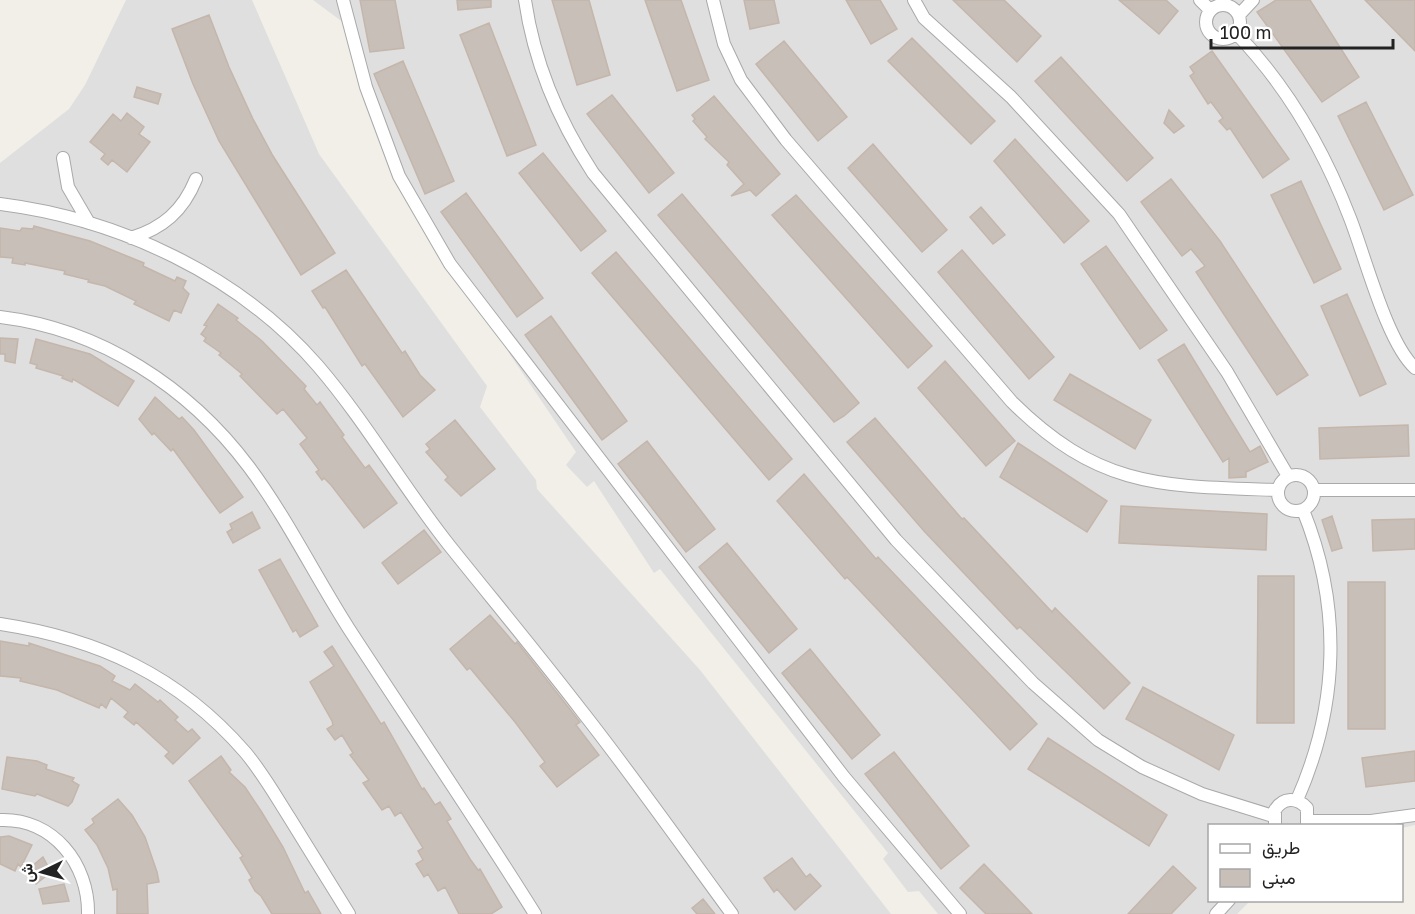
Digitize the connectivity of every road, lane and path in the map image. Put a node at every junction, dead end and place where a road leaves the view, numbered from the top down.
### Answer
1 (343, 0) edge
2 (525, 0) edge
3 (712, 0) edge
4 (914, 0) edge
5 (1200, 0) edge
6 (1253, 0) edge
7 (1228, 2) edge
8 (1210, 10) junction
9 (1239, 15) junction
10 (1236, 33) junction
11 (63, 158) dead end
12 (196, 179) dead end
13 (0, 204) edge
14 (89, 224) junction
15 (131, 238) junction
16 (0, 317) edge
17 (1415, 368) edge
18 (1288, 476) junction
19 (1278, 490) junction
20 (1314, 490) junction
21 (1415, 490) edge
22 (1303, 510) junction
23 (0, 624) edge
24 (1297, 800) junction
25 (1415, 814) edge
26 (0, 820) edge
27 (1274, 821) edge
28 (1308, 823) edge
29 (1227, 902) edge
30 (88, 914) edge
31 (349, 914) edge
32 (535, 914) edge
33 (732, 914) edge
34 (960, 914) edge
35 (1216, 914) edge

1 - 34 street
2 - 27 street
3 - 19 street
4 - 18 street
5 - 8 street
6 - 9 street
7 - 8 street
7 - 9 street
8 - 10 street
9 - 10 street
10 - 17 street
11 - 14 street
12 - 15 street
13 - 14 street
14 - 15 street
15 - 33 street
16 - 32 street
18 - 19 street
18 - 20 street
19 - 22 street
20 - 21 street
20 - 22 street
22 - 24 street
23 - 31 street
24 - 27 street
24 - 28 street
25 - 28 street
26 - 30 street
29 - 35 street

